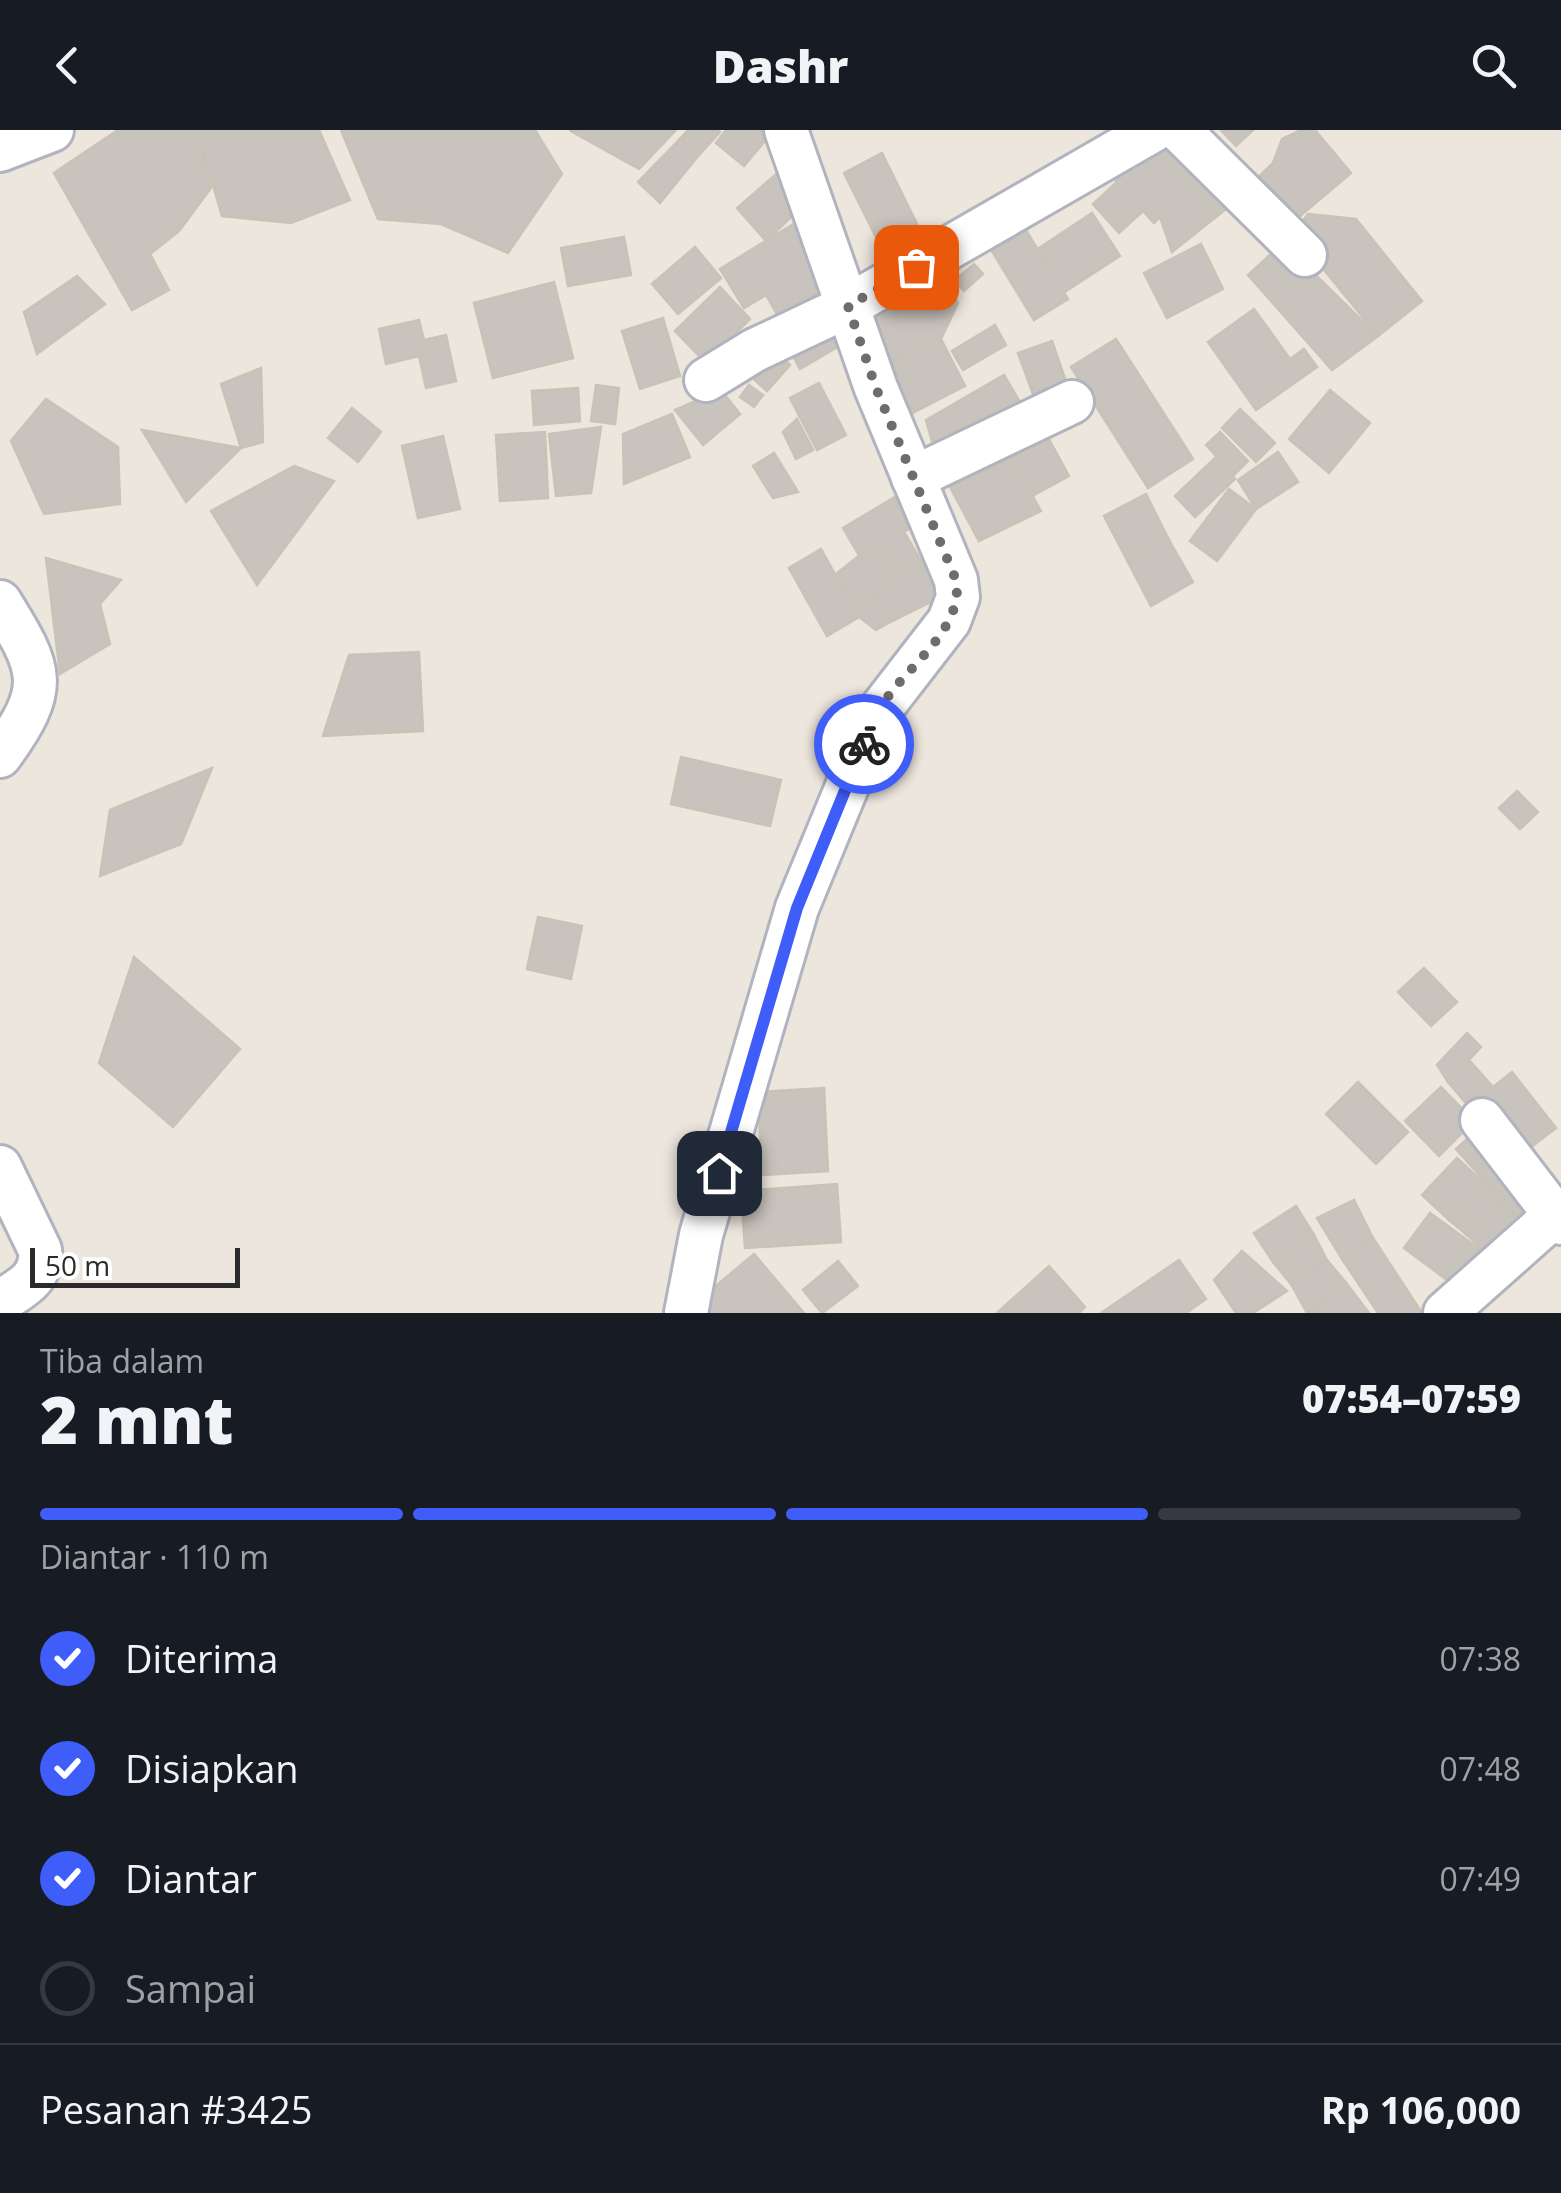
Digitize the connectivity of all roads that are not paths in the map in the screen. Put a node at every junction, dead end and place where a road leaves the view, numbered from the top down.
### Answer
1 (52, 130) edge
2 (786, 130) edge
3 (1154, 130) edge
4 (1179, 130) edge
5 (0, 150) edge
6 (1304, 255) dead end
7 (848, 306) junction
8 (706, 380) dead end
9 (1072, 402) dead end
10 (913, 478) junction
11 (0, 602) edge
12 (0, 756) edge
13 (1482, 1120) dead end
14 (0, 1166) edge
15 (1559, 1215) edge
16 (0, 1302) edge
17 (686, 1313) edge
18 (1445, 1313) edge

1 - 5 street
2 - 7 street
3 - 7 street
4 - 6 street
7 - 8 street
7 - 10 street
9 - 10 street
10 - 17 street
11 - 12 street
13 - 15 street
14 - 16 street
15 - 18 street

